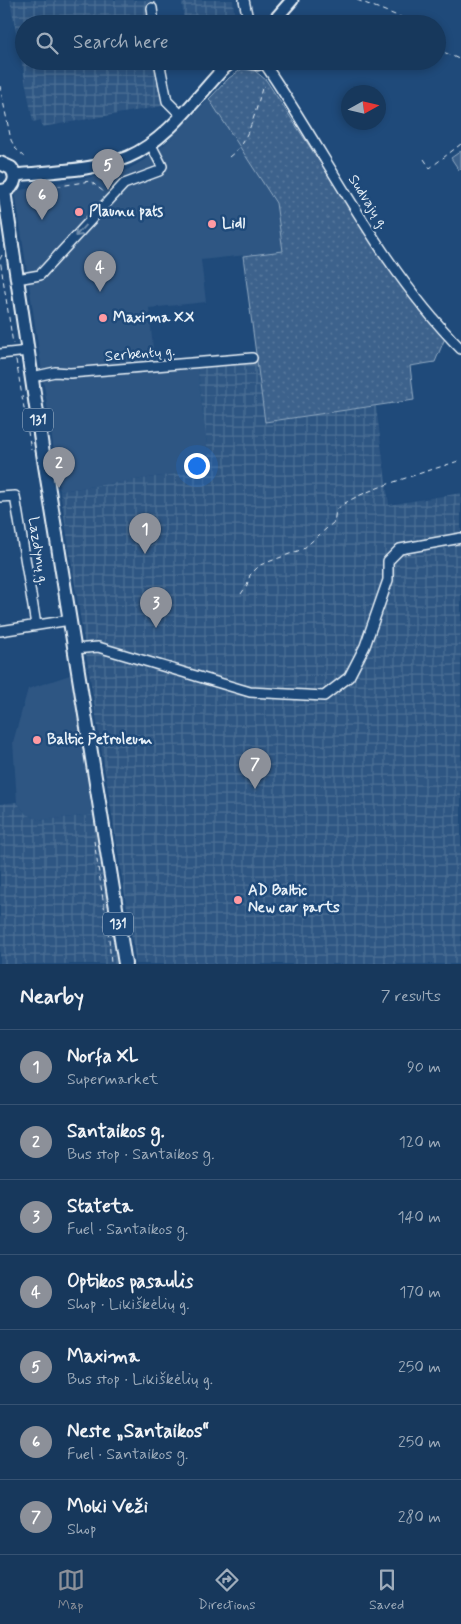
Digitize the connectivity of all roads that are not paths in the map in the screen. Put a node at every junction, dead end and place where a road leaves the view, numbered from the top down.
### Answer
1 (244, 0) edge
2 (292, 0) edge
3 (152, 8) dead end
4 (153, 15) edge
5 (246, 15) edge
6 (279, 15) edge
7 (162, 70) edge
8 (222, 70) edge
9 (270, 70) edge
10 (181, 115) junction
11 (150, 143) junction
12 (0, 164) edge
13 (15, 175) junction
14 (2, 191) edge
15 (17, 278) junction
16 (461, 349) edge
17 (28, 351) junction
18 (0, 354) edge
19 (252, 358) dead end
20 (32, 377) junction
21 (0, 497) edge
22 (461, 538) edge
23 (70, 620) junction
24 (36, 625) junction
25 (0, 631) edge
26 (74, 649) junction
27 (126, 964) edge

1 - 5 street
2 - 6 street
3 - 4 street
7 - 10 street
8 - 10 street
9 - 16 street, Sudvajų g.
10 - 11 street
11 - 13 street
11 -> 15 street
12 - 13 main road
13 - 14 main road
14 - 15 main road, 131
15 - 17 main road, 131
17 - 18 street
17 - 20 main road, 131
19 - 20 street, Serbentų g.
20 - 23 main road, 131
21 - 24 street, Lazdynų g.
22 - 26 street
23 - 24 street
23 - 26 main road, 131
24 - 25 street
26 - 27 main road, 131

